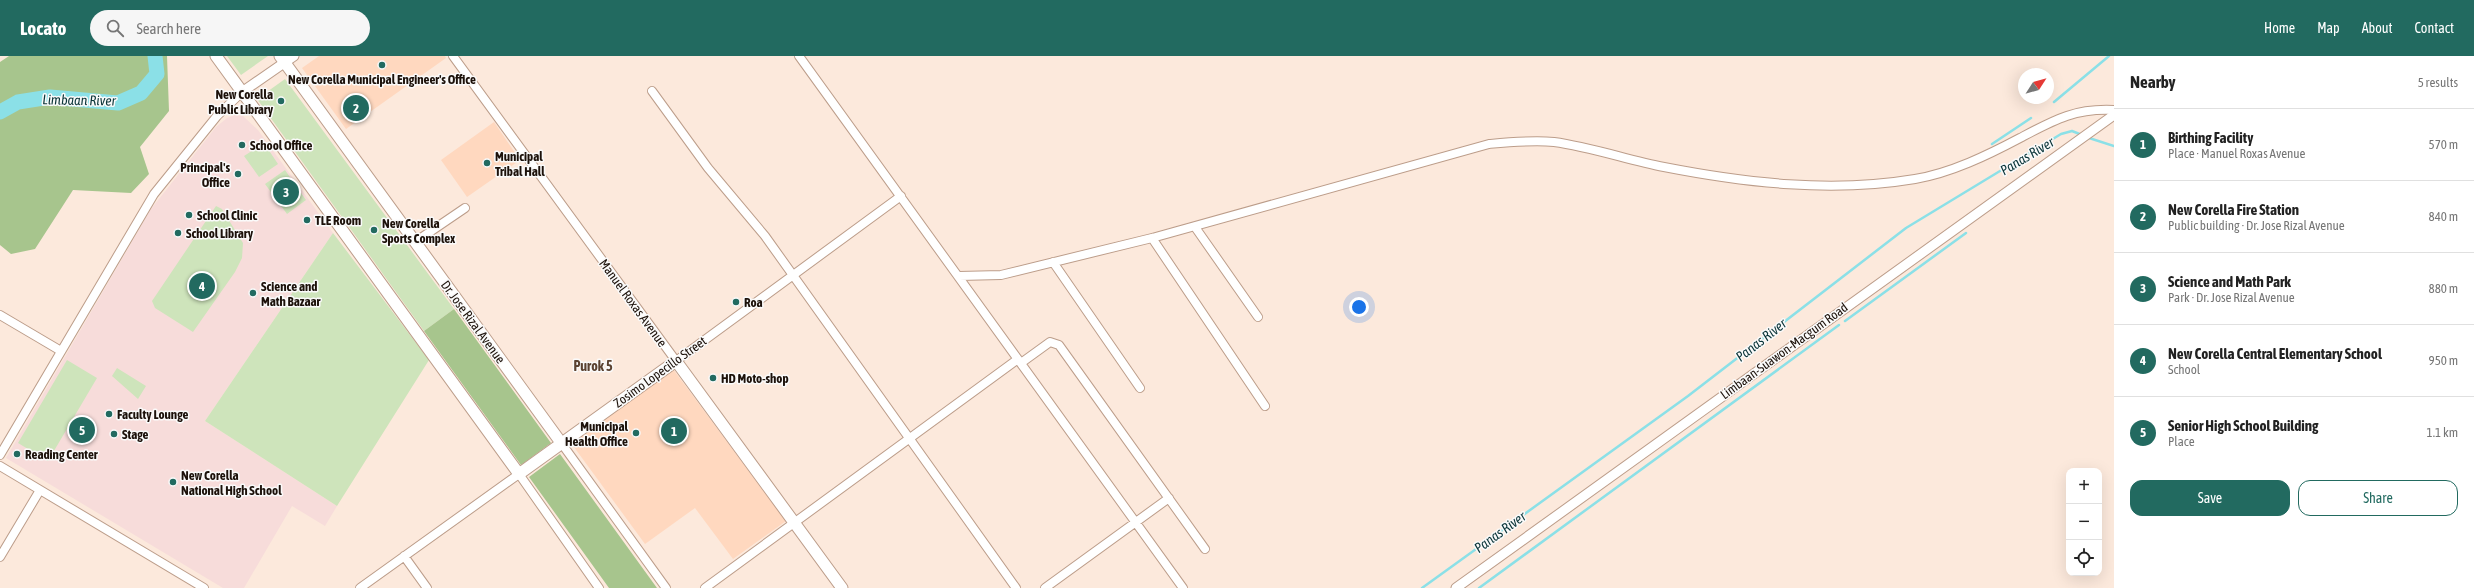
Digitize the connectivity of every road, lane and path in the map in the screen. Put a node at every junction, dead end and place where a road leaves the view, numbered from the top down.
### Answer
1 (216, 56) edge
2 (453, 56) edge
3 (799, 56) edge
4 (286, 58) edge
5 (242, 92) junction
6 (652, 92) dead end
7 (2114, 110) edge
8 (2114, 115) edge
9 (901, 196) junction
10 (465, 208) dead end
11 (1195, 226) junction
12 (1152, 238) junction
13 (415, 242) junction
14 (1053, 262) junction
15 (793, 276) junction
16 (959, 276) junction
17 (0, 315) edge
18 (1258, 317) dead end
19 (61, 351) junction
20 (676, 361) junction
21 (1020, 361) junction
22 (1140, 388) dead end
23 (1265, 406) dead end
24 (908, 438) junction
25 (562, 444) junction
26 (0, 455) edge
27 (0, 466) edge
28 (520, 474) junction
29 (40, 490) junction
30 (1169, 498) junction
31 (1136, 522) junction
32 (794, 523) junction
33 (1205, 549) dead end
34 (404, 556) junction
35 (0, 557) edge
36 (204, 588) edge
37 (360, 588) edge
38 (427, 588) edge
39 (600, 588) edge
40 (666, 588) edge
41 (705, 588) edge
42 (842, 588) edge
43 (1016, 588) edge
44 (1045, 588) edge
45 (1183, 588) edge
46 (1456, 588) edge

1 - 5 main road
2 - 20 street, Manuel Roxas Avenue
3 - 9 street
4 - 5 street
4 - 13 main road, Dr. Jose Rizal Avenue
5 - 19 street
5 - 28 main road
6 - 15 street
7 - 11 street
8 - 46 street, Limbaan-Suawon-Macgum Road
9 - 15 street, Zosimo Lopecillo Street
9 - 16 street
10 - 13 street
11 - 12 street
11 - 18 street
12 - 14 street
12 - 23 street
13 - 25 main road, Dr. Jose Rizal Avenue
14 - 16 street
14 - 22 street
15 - 20 street, Zosimo Lopecillo Street
15 - 24 street
16 - 21 street
17 - 19 street
19 - 26 street
20 - 25 main road, Zosimo Lopecillo Street
20 - 32 main road, Manuel Roxas Avenue
21 - 24 street
21 - 30 street
21 - 31 street
24 - 32 street
24 - 43 street
25 - 28 main road, Zosimo Lopecillo Street
25 - 40 street, Dr. Jose Rizal Avenue
27 - 29 street
28 - 34 street, Zosimo Lopecillo Street
28 - 39 street
29 - 35 street
29 - 36 street
30 - 31 street
30 - 33 street
31 - 44 street
31 - 45 street
32 - 41 street
32 - 42 main road, Manuel Roxas Avenue
34 - 37 street, Zosimo Lopecillo Street
34 - 38 street

